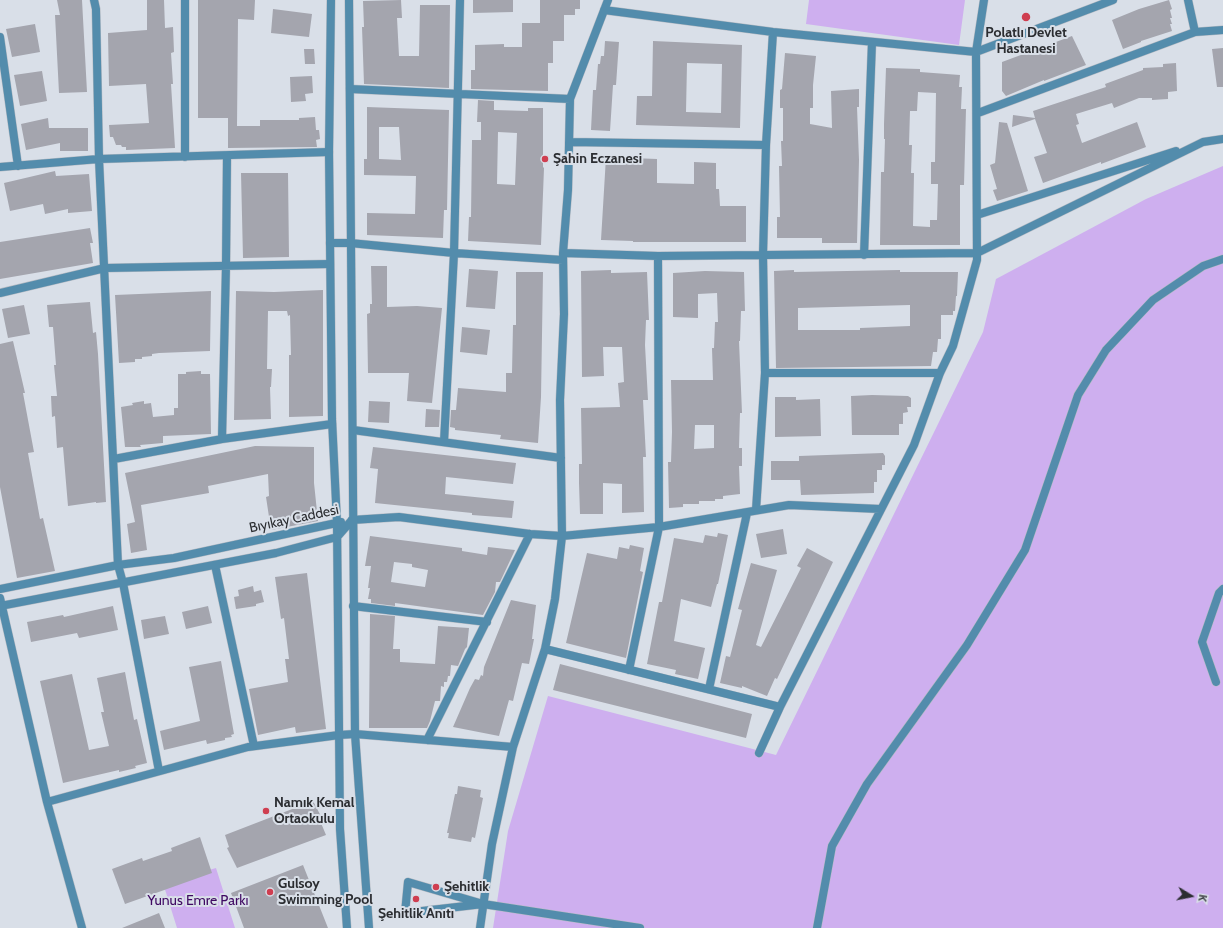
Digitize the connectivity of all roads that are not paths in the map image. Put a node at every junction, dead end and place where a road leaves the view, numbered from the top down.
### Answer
1 (94, 0) edge
2 (185, 0) edge
3 (330, 0) edge
4 (349, 0) edge
5 (460, 0) edge
6 (608, 0) edge
7 (984, 0) edge
8 (1113, 0) edge
9 (1188, 0) edge
10 (604, 10) junction
11 (1223, 30) edge
12 (773, 32) junction
13 (1195, 32) junction
14 (0, 37) edge
15 (872, 42) junction
16 (976, 52) junction
17 (350, 89) junction
18 (457, 94) junction
19 (570, 99) junction
20 (978, 113) junction
21 (1223, 139) edge
22 (569, 142) junction
23 (1203, 142) junction
24 (766, 145) junction
25 (329, 152) junction
26 (227, 156) junction
27 (185, 157) junction
28 (99, 159) junction
29 (18, 166) junction
30 (0, 167) edge
31 (977, 215) junction
32 (330, 243) junction
33 (350, 243) junction
34 (454, 253) junction
35 (977, 254) junction
36 (763, 255) junction
37 (864, 255) junction
38 (658, 256) junction
39 (563, 257) junction
40 (1223, 259) edge
41 (330, 264) junction
42 (226, 266) junction
43 (105, 268) junction
44 (0, 292) edge
45 (765, 373) junction
46 (940, 373) junction
47 (332, 424) junction
48 (353, 430) junction
49 (222, 439) junction
50 (444, 442) junction
51 (561, 458) junction
52 (114, 459) junction
53 (880, 509) junction
54 (756, 510) junction
55 (747, 513) junction
56 (352, 520) junction
57 (337, 523) junction
58 (658, 527) junction
59 (530, 534) junction
60 (562, 536) junction
61 (337, 537) junction
62 (118, 565) junction
63 (215, 565) junction
64 (123, 583) junction
65 (0, 589) edge
66 (1223, 589) edge
67 (0, 598) edge
68 (1, 606) edge
69 (354, 606) junction
70 (487, 622) junction
71 (545, 649) junction
72 (629, 670) junction
73 (1216, 682) dead end
74 (710, 689) junction
75 (780, 707) junction
76 (355, 734) junction
77 (339, 735) junction
78 (426, 740) junction
79 (254, 746) junction
80 (513, 747) junction
81 (759, 753) dead end
82 (159, 771) junction
83 (47, 802) junction
84 (483, 904) junction
85 (82, 928) edge
86 (347, 928) edge
87 (369, 928) edge
88 (480, 928) edge
89 (640, 928) edge
90 (817, 928) edge

1 - 28 street
2 - 27 street
3 - 25 street
4 - 17 street
5 - 18 street
6 - 10 street
7 - 16 street
8 - 16 street
9 - 13 street
10 - 12 street
10 - 19 street
11 - 13 street
12 - 15 street
12 - 24 street
13 - 20 street
14 - 29 street
15 - 16 street
15 - 37 street
16 - 20 street
17 - 18 street
17 - 33 street
18 - 19 street
18 - 34 street
19 - 22 street
20 - 31 street
21 - 23 street
22 - 24 street
22 - 39 street
23 - 31 street
23 - 35 street
24 - 36 street
25 - 26 street
25 - 32 street
26 - 27 street
26 - 42 street
27 - 28 street
28 - 29 street
28 - 43 street
29 - 30 street
31 - 35 street
32 - 33 street
32 - 41 street
33 - 34 street
33 - 48 street
34 - 39 street
34 - 50 street
35 - 37 street
35 - 46 street
36 - 37 street
36 - 38 street
36 - 45 street
38 - 39 street
38 - 58 street
39 - 51 street
40 - 90 street
41 - 42 street
41 - 47 street
42 - 43 street
42 - 49 street
43 - 44 street
43 - 52 street
45 - 46 street
45 - 54 street
46 - 53 street
47 - 49 street
47 - 57 street
48 - 50 street
48 - 56 street
49 - 52 street
50 - 51 street
51 - 60 street
52 - 62 street
53 - 54 street
53 - 75 street
54 - 55 street
55 - 58 street
55 - 74 street
56 - 57 street, Bıyıkay Caddesi
56 - 59 street
56 - 61 street, Bıyıkay Caddesi
56 - 69 street
57 - 61 street
57 - 62 street, Bıyıkay Caddesi
58 - 60 street
58 - 72 street
59 - 60 street
59 - 70 street
60 - 71 street
61 - 63 street, Bıyıkay Caddesi
61 - 77 street
62 - 64 street
62 - 65 street, Bıyıkay Caddesi
63 - 64 street, Bıyıkay Caddesi
63 - 79 street
64 - 68 street, Bıyıkay Caddesi
64 - 82 street
66 - 73 street
67 - 68 street
68 - 83 street
69 - 70 street
69 - 76 street
70 - 78 street
71 - 72 street
71 - 80 street
72 - 74 street
74 - 75 street
75 - 81 street
76 - 77 street
76 - 78 street
76 - 87 street
77 - 79 street
77 - 86 street
78 - 80 street
79 - 82 street
80 - 84 street
82 - 83 street
83 - 85 street
84 - 84 street
84 - 88 street
84 - 89 street

